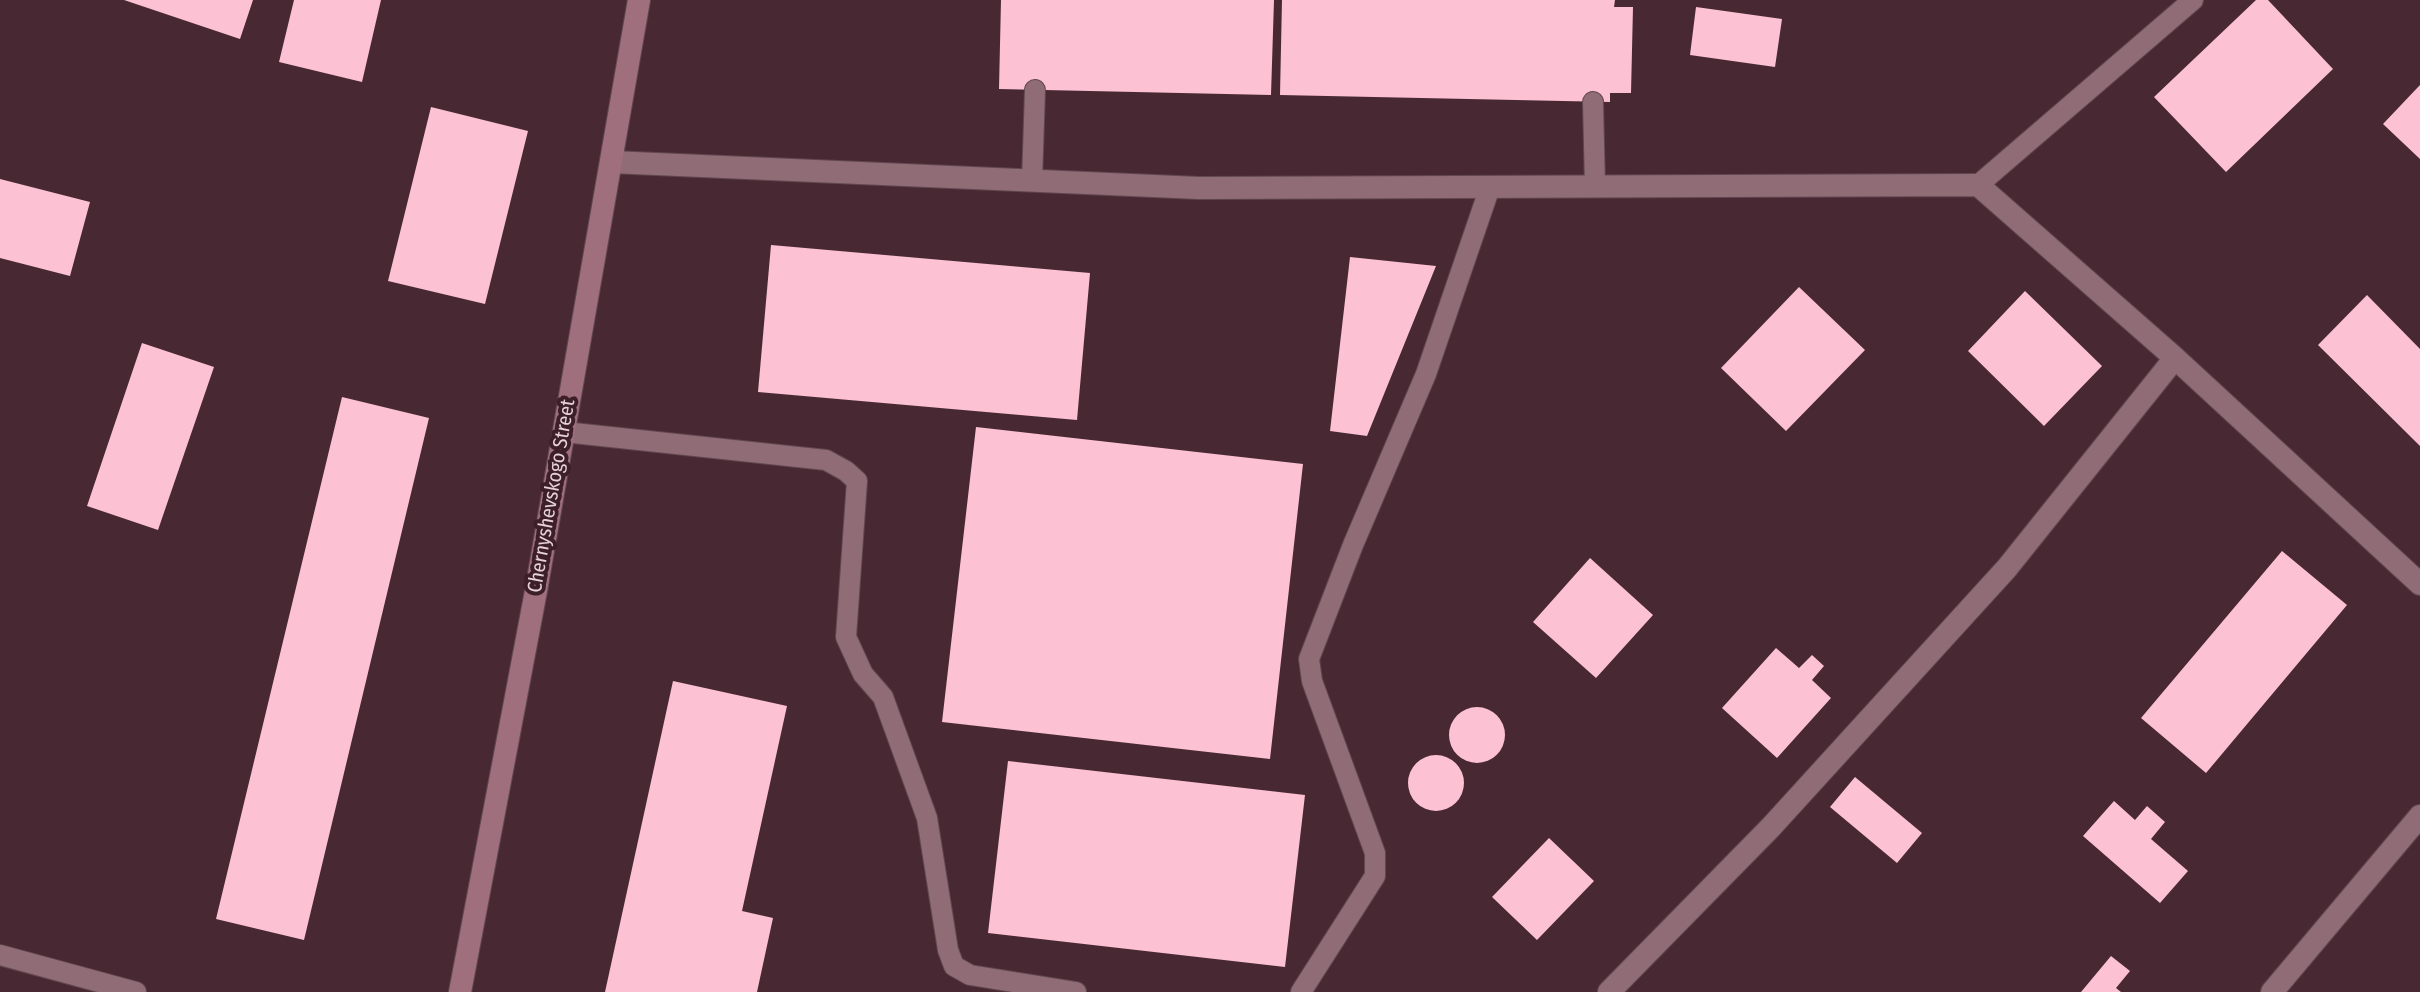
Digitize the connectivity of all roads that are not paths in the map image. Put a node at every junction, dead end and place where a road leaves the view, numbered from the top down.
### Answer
1 (639, 0) edge
2 (2193, 0) edge
3 (1035, 90) dead end
4 (1593, 102) dead end
5 (611, 162) junction
6 (1032, 181) junction
7 (1978, 185) junction
8 (1490, 187) junction
9 (1595, 187) junction
10 (2175, 358) junction
11 (564, 432) junction
12 (2420, 584) edge
13 (2420, 816) edge
14 (0, 955) edge
15 (136, 992) edge
16 (460, 992) edge
17 (1076, 992) edge
18 (1301, 992) edge
19 (1609, 992) edge
20 (2272, 992) edge

1 - 5 main road, Chernyshevskogo Street
2 - 7 lane
3 - 6 lane
4 - 9 lane
5 - 6 street
5 - 11 main road, Chernyshevskogo Street
6 - 8 street
7 - 9 street
7 - 10 street
8 - 9 street
8 - 18 lane
10 - 12 street
10 - 19 street
11 - 16 main road, Chernyshevskogo Street
11 - 17 lane
13 - 20 street
14 - 15 lane

